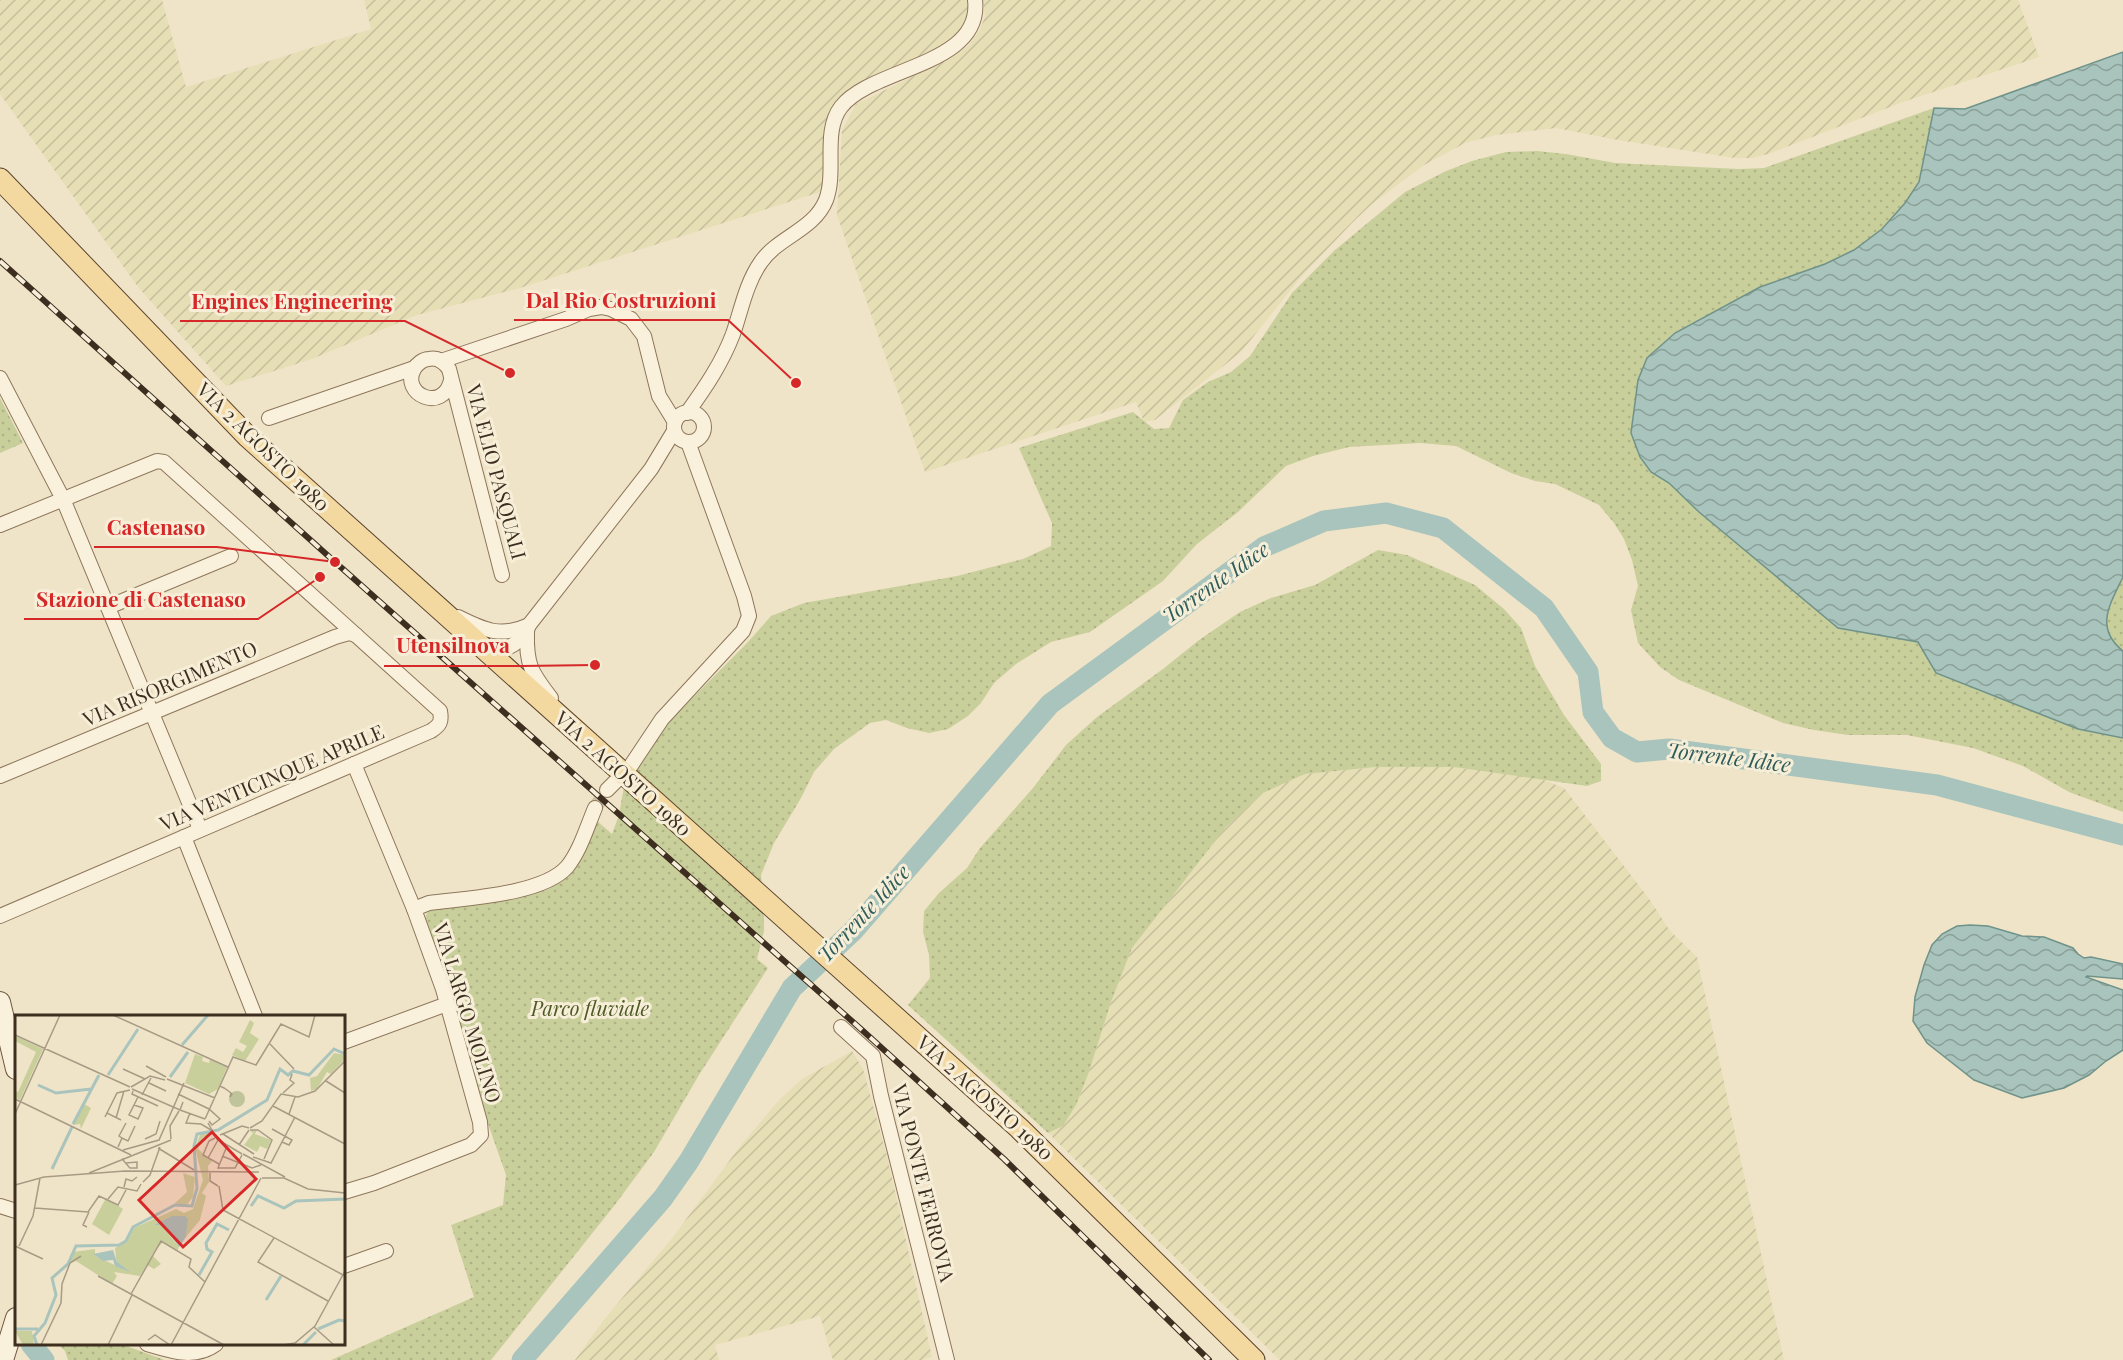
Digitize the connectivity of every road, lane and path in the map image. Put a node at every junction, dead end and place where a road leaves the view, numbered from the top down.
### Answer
1 (975, 0) edge
2 (0, 179) edge
3 (441, 361) junction
4 (414, 368) junction
5 (0, 378) edge
6 (451, 380) junction
7 (706, 386) junction
8 (269, 418) dead end
9 (701, 419) junction
10 (680, 420) junction
11 (691, 441) junction
12 (651, 469) junction
13 (63, 499) junction
14 (0, 525) edge
15 (231, 556) dead end
16 (502, 575) dead end
17 (433, 604) junction
18 (108, 607) junction
19 (528, 628) junction
20 (509, 632) junction
21 (356, 635) junction
22 (489, 655) junction
23 (152, 713) junction
24 (580, 736) junction
25 (354, 764) junction
26 (630, 767) dead end
27 (0, 776) edge
28 (595, 808) tunnel mouth
29 (200, 830) junction
30 (184, 837) junction
31 (414, 909) junction
32 (0, 916) edge
33 (0, 1002) edge
34 (447, 1004) junction
35 (254, 1015) edge
36 (841, 1027) dead end
37 (345, 1042) edge
38 (15, 1065) edge
39 (345, 1192) edge
40 (0, 1206) edge
41 (15, 1211) edge
42 (386, 1251) dead end
43 (345, 1266) edge
44 (15, 1321) edge
45 (150, 1345) edge
46 (214, 1345) edge
47 (3, 1360) edge
48 (947, 1360) edge
49 (1254, 1360) edge

1 - 7 street
2 - 17 main road, VIA 2 AGOSTO 1980
3 - 4 street
3 - 6 street, VIA ELIO PASQUALI
3 - 10 street
4 - 6 street, VIA ELIO PASQUALI
4 - 8 street
5 - 13 street
6 - 16 street, VIA ELIO PASQUALI
7 - 9 street
7 - 10 street
9 - 10 street
9 - 11 street
10 - 11 street
10 - 12 street
11 - 12 street
11 - 26 street
12 - 19 street
13 - 14 street
13 - 18 street
13 - 21 street
15 - 18 street
17 - 20 street
17 - 22 main road, VIA 2 AGOSTO 1980
18 - 23 street
19 - 20 street
19 - 22 street
19 - 24 street
20 - 22 street
21 - 23 street, VIA RISORGIMENTO
21 - 25 street, VIA VENTICINQUE APRILE
22 - 24 main road, VIA 2 AGOSTO 1980
23 - 27 street, VIA RISORGIMENTO
23 - 29 street
24 - 49 main road, VIA 2 AGOSTO 1980
25 - 29 street, VIA VENTICINQUE APRILE
25 - 31 street, VIA LARGO MOLINO
28 - 31 street
29 - 30 street, VIA VENTICINQUE APRILE
30 - 32 street, VIA VENTICINQUE APRILE
30 - 35 street
31 - 34 street, VIA LARGO MOLINO
33 - 38 street
34 - 37 street
34 - 39 street, VIA LARGO MOLINO
36 - 48 street, VIA PONTE FERROVIA
40 - 41 street
42 - 43 street
44 - 47 street
45 - 46 street

